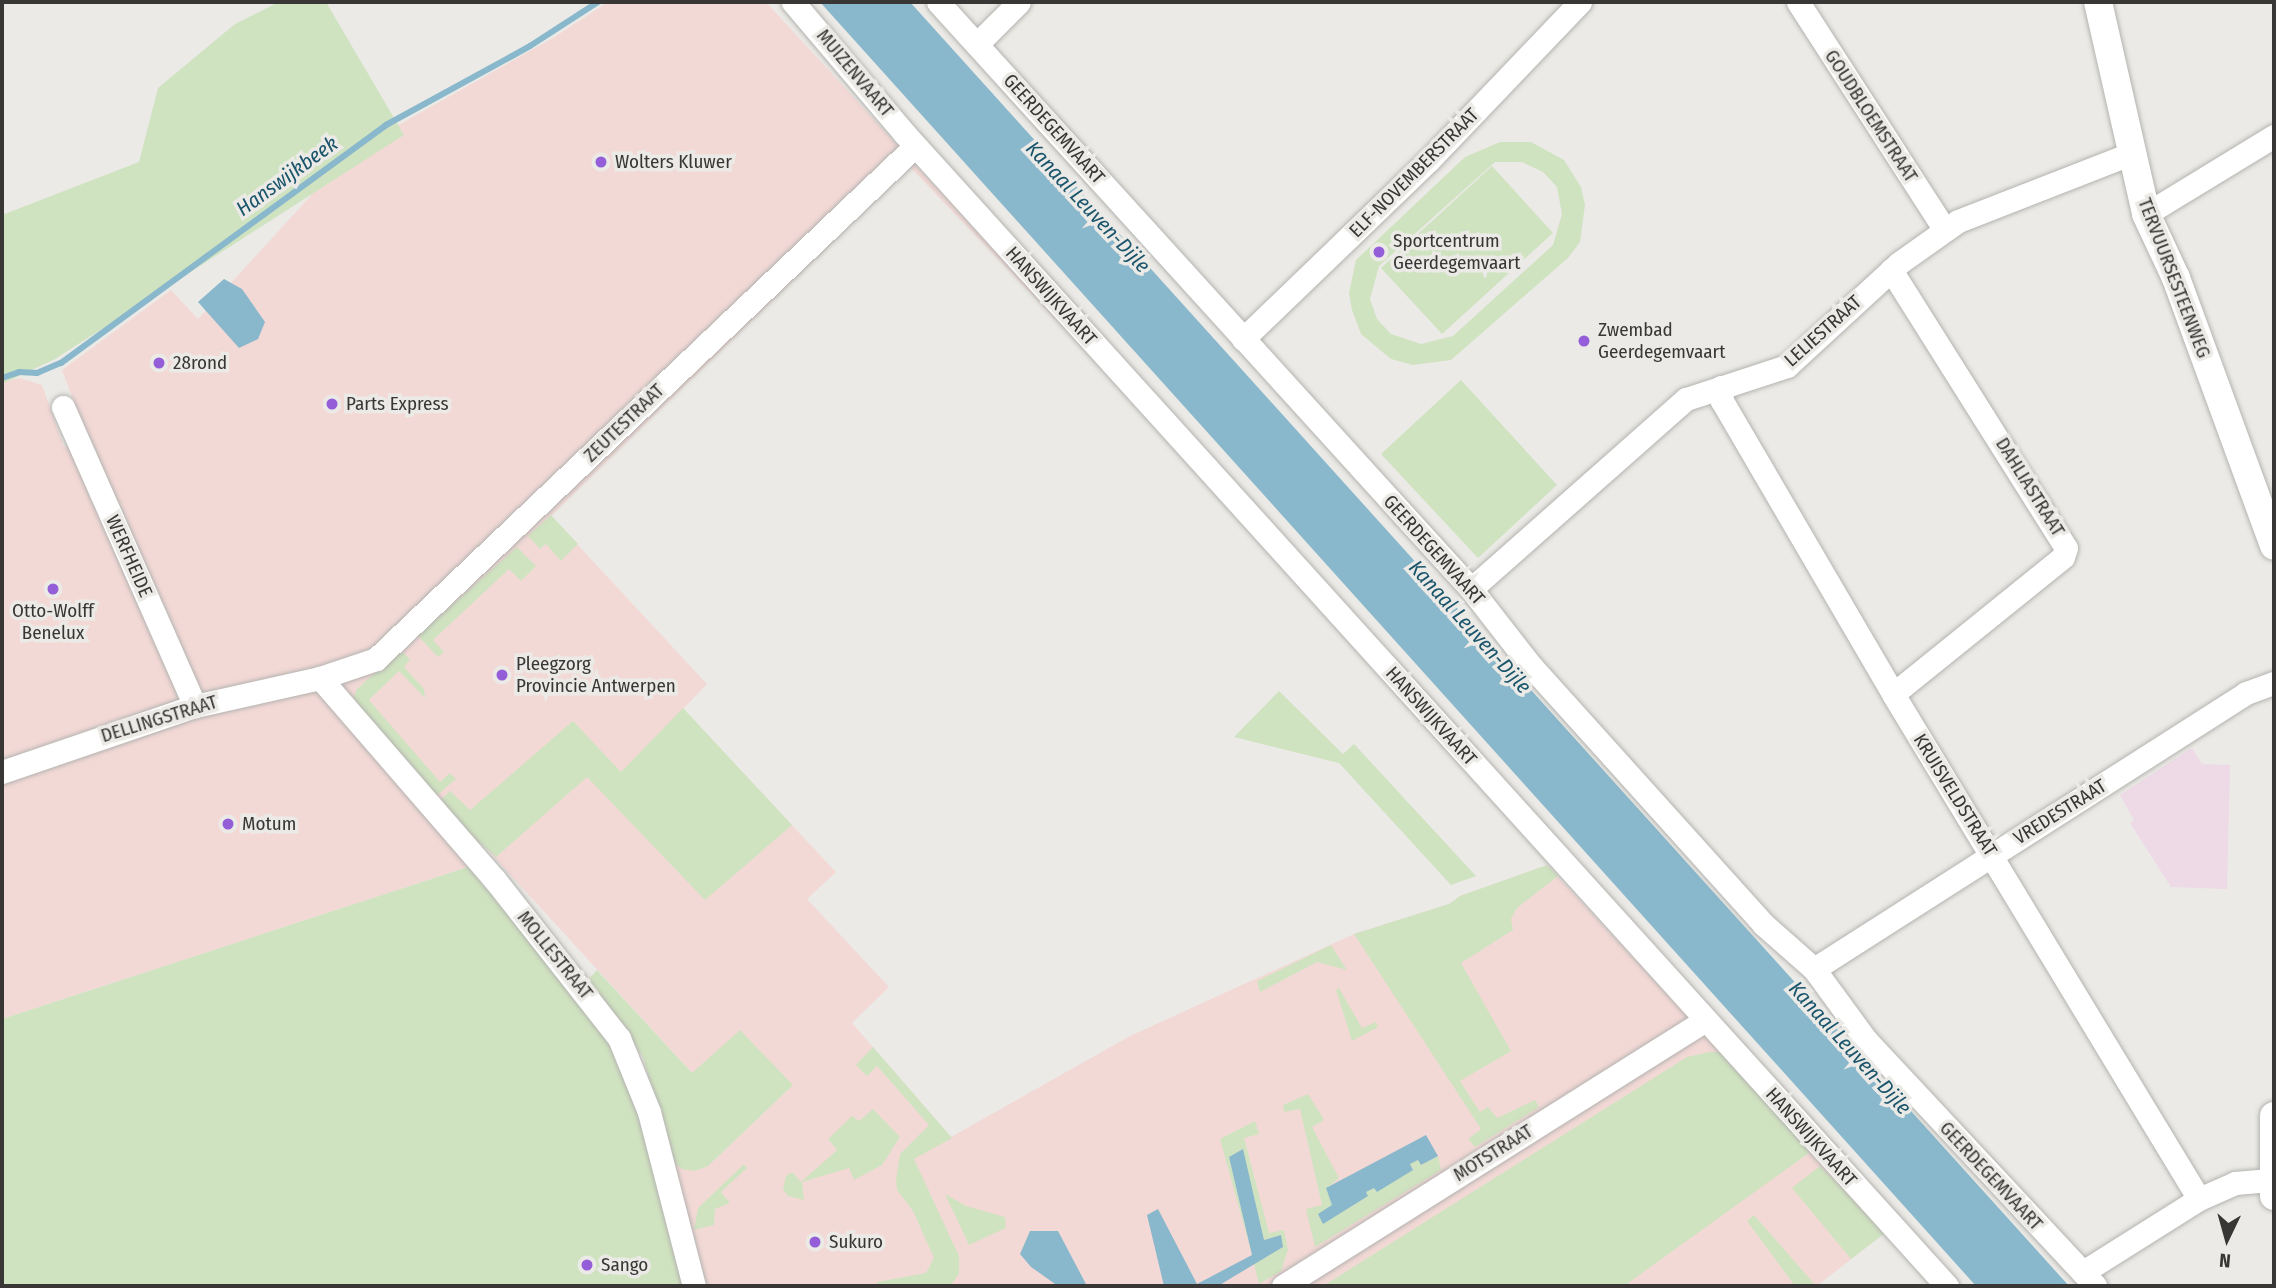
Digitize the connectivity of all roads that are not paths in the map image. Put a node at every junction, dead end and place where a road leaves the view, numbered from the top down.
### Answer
1 (793, 2) edge
2 (938, 2) edge
3 (1019, 2) edge
4 (1580, 2) edge
5 (1798, 2) edge
6 (2098, 2) edge
7 (977, 44) junction
8 (2274, 136) edge
9 (915, 146) junction
10 (2130, 154) junction
11 (2146, 214) junction
12 (1945, 230) junction
13 (1891, 270) junction
14 (1242, 339) junction
15 (1720, 387) junction
16 (63, 407) dead end
17 (2274, 546) edge
18 (1471, 589) junction
19 (320, 678) junction
20 (2274, 683) edge
21 (1893, 694) junction
22 (195, 706) junction
23 (2, 772) edge
24 (1992, 855) junction
25 (1814, 969) junction
26 (1703, 1022) junction
27 (2274, 1116) edge
28 (2273, 1188) edge
29 (2199, 1199) junction
30 (2089, 1279) edge
31 (694, 1286) edge
32 (1283, 1286) edge
33 (1947, 1286) edge

1 - 9 street, MUIZENVAART
2 - 7 street, GEERDEGEMVAART
3 - 7 street
4 - 14 street, ELF-NOVEMBERSTRAAT
5 - 12 street, GOUDBLOEMSTRAAT
6 - 10 street, TERVUURSESTEENWEG
7 - 14 street, GEERDEGEMVAART
8 - 11 street
9 - 19 street, ZEUTESTRAAT
9 - 26 street, HANSWIJKVAART
10 - 11 street, TERVUURSESTEENWEG
10 - 12 street, LELIESTRAAT
11 - 17 street, TERVUURSESTEENWEG
12 - 13 street, LELIESTRAAT
13 - 15 street, LELIESTRAAT
13 - 21 street, DAHLIASTRAAT
14 - 18 street, GEERDEGEMVAART
15 - 18 street, LELIESTRAAT
15 - 21 street, KRUISVELDSTRAAT
16 - 22 street, WERFHEIDE
18 - 25 street, GEERDEGEMVAART
19 - 22 street, DELLINGSTRAAT
19 - 31 street, MOLLESTRAAT
20 - 24 street, VREDESTRAAT
21 - 24 street, KRUISVELDSTRAAT
22 - 23 street, DELLINGSTRAAT
24 - 25 street, VREDESTRAAT
24 - 29 street, KRUISVELDSTRAAT
25 - 30 street, GEERDEGEMVAART
26 - 32 street, MOTSTRAAT
26 - 33 street, HANSWIJKVAART
27 - 28 street
28 - 29 street
29 - 30 street

